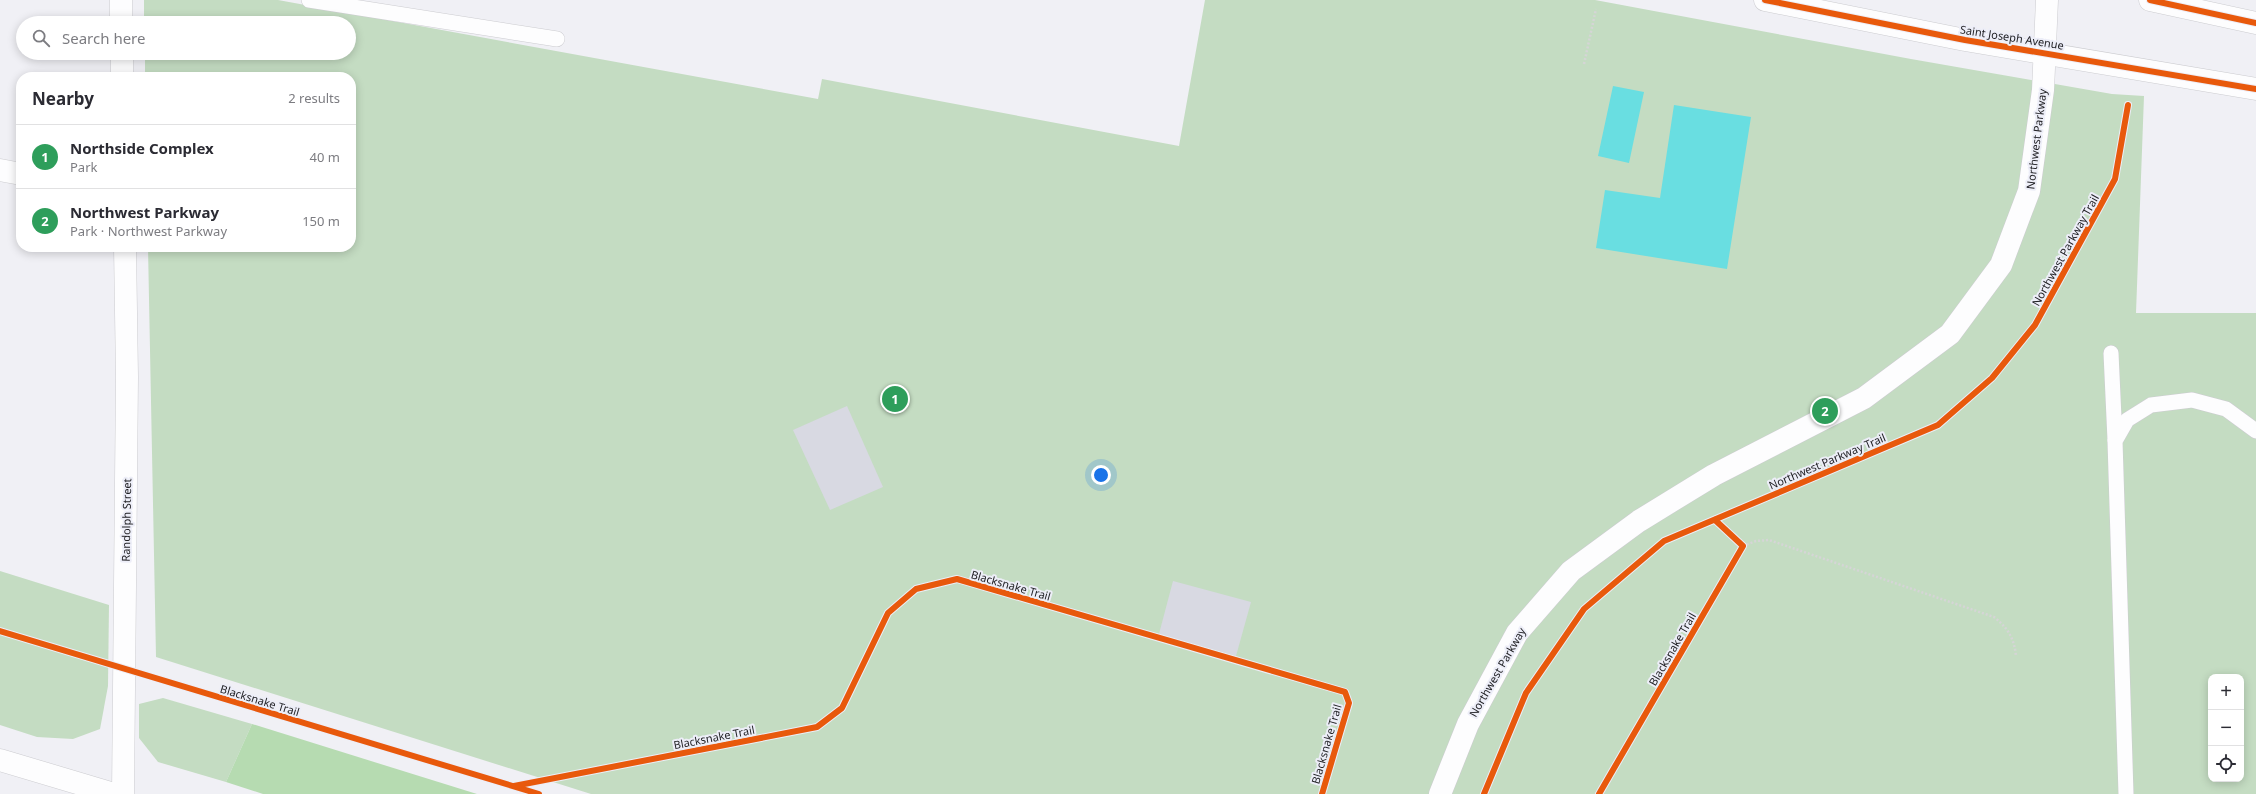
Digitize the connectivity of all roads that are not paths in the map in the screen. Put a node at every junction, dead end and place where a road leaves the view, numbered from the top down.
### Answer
1 (121, 0) edge
2 (309, 0) edge
3 (1765, 0) edge
4 (2047, 0) edge
5 (2150, 0) edge
6 (121, 16) edge
7 (2256, 23) edge
8 (557, 39) dead end
9 (2044, 53) junction
10 (122, 60) edge
11 (122, 72) edge
12 (2256, 89) edge
13 (0, 170) edge
14 (16, 173) edge
15 (125, 252) edge
16 (2111, 353) dead end
17 (2256, 431) edge
18 (2115, 441) junction
19 (0, 760) edge
20 (114, 794) edge
21 (123, 794) edge
22 (1440, 794) edge
23 (2126, 794) edge

1 - 6 street
2 - 8 lane
3 - 9 street, Saint Joseph Avenue
4 - 9 street, Northwest Parkway
5 - 7 street
9 - 12 street, Saint Joseph Avenue
9 - 22 street, Northwest Parkway
10 - 11 street
13 - 14 street
15 - 21 street, Randolph Street
16 - 18 lane
17 - 18 lane
18 - 23 lane
19 - 20 street

